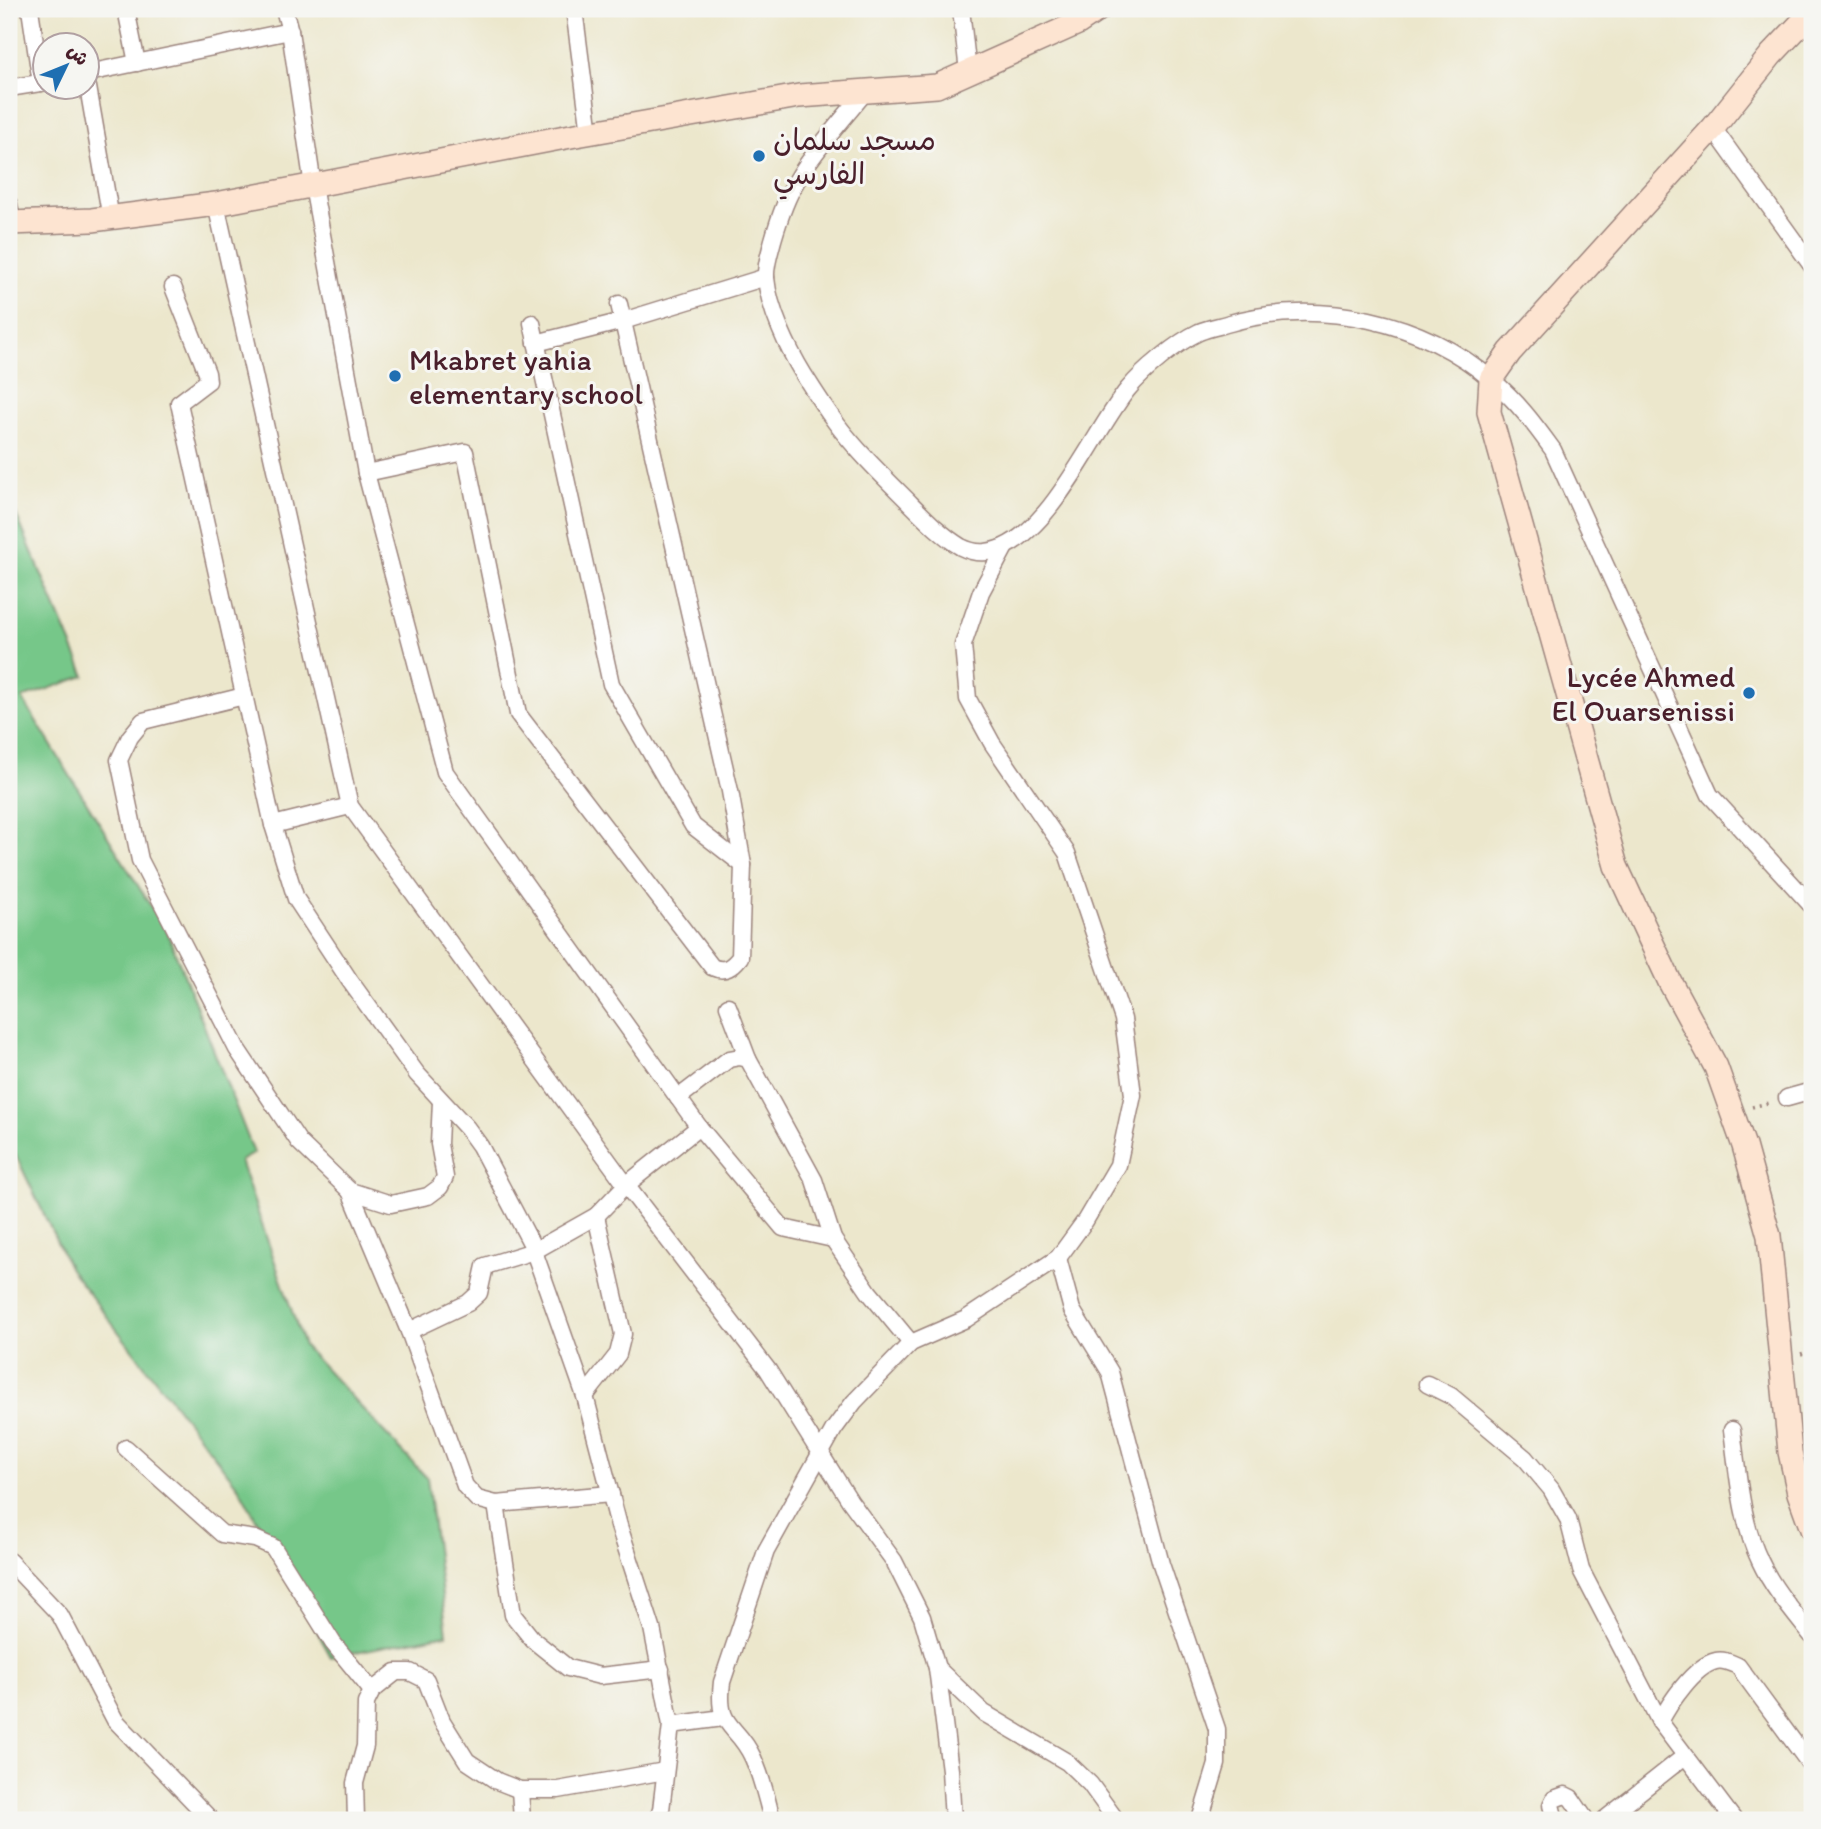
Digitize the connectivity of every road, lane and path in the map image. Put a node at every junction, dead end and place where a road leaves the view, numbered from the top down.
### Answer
1 (30, 9) edge
2 (126, 9) edge
3 (284, 9) edge
4 (574, 9) edge
5 (961, 9) edge
6 (1099, 9) edge
7 (1812, 12) edge
8 (290, 31) junction
9 (34, 32) edge
10 (137, 63) junction
11 (102, 70) edge
12 (968, 72) junction
13 (32, 84) edge
14 (9, 88) edge
15 (865, 92) junction
16 (91, 102) edge
17 (1713, 128) junction
18 (590, 133) junction
19 (313, 186) junction
20 (216, 204) junction
21 (10, 217) edge
22 (111, 219) junction
23 (1812, 266) edge
24 (766, 277) junction
25 (173, 287) dead end
26 (619, 304) dead end
27 (623, 321) junction
28 (532, 323) dead end
29 (536, 343) junction
30 (1492, 379) junction
31 (366, 473) junction
32 (1005, 547) junction
33 (244, 696) junction
34 (350, 806) junction
35 (273, 825) junction
36 (744, 865) junction
37 (1812, 905) edge
38 (728, 1006) dead end
39 (748, 1059) junction
40 (1812, 1091) edge
41 (678, 1098) junction
42 (1787, 1098) joint
43 (441, 1101) junction
44 (1732, 1113) junction
45 (699, 1126) junction
46 (626, 1185) junction
47 (350, 1191) junction
48 (596, 1216) junction
49 (833, 1238) junction
50 (534, 1251) junction
51 (1058, 1258) junction
52 (409, 1331) junction
53 (911, 1343) junction
54 (1427, 1384) dead end
55 (585, 1396) junction
56 (1732, 1430) dead end
57 (126, 1448) dead end
58 (820, 1455) junction
59 (611, 1494) junction
60 (496, 1504) junction
61 (1812, 1528) edge
62 (9, 1561) edge
63 (1812, 1636) edge
64 (937, 1668) junction
65 (661, 1670) junction
66 (372, 1691) junction
67 (723, 1718) junction
68 (1660, 1722) junction
69 (671, 1725) junction
70 (1685, 1756) junction
71 (1812, 1767) edge
72 (665, 1771) junction
73 (520, 1790) junction
74 (212, 1820) edge
75 (356, 1820) edge
76 (522, 1820) edge
77 (657, 1820) edge
78 (772, 1820) edge
79 (953, 1820) edge
80 (1116, 1820) edge
81 (1199, 1820) edge
82 (1555, 1820) edge
83 (1586, 1820) edge
84 (1604, 1820) edge
85 (1734, 1820) edge

1 - 9 street
2 - 10 street
3 - 8 street
4 - 18 street
5 - 12 street
6 - 12 main road
7 - 17 main road
8 - 10 street
8 - 19 street
10 - 11 street
12 - 15 main road
13 - 14 street
15 - 18 main road
15 - 24 street
16 - 22 street
17 - 23 street
17 - 30 main road
18 - 19 main road
19 - 20 main road
19 - 31 street
20 - 22 main road
20 - 34 street
21 - 22 main road
24 - 27 street
24 - 32 street
25 - 33 street
26 - 27 street
27 - 29 street
27 - 36 street
28 - 29 street
29 - 36 street
30 - 32 street
30 - 37 street
30 - 44 main road
31 - 36 street
31 - 41 street
32 - 51 street
33 - 35 street
33 - 47 street
34 - 35 street
34 - 46 street
35 - 43 street
38 - 39 street
39 - 41 street
39 - 49 street
40 - 42 street
41 - 45 street
42 - 44 path
43 - 47 street
43 - 50 street
44 - 61 main road
45 - 46 street
45 - 49 street
46 - 48 street
46 - 58 street
47 - 52 street
48 - 50 street
48 - 55 street
49 - 53 street
50 - 52 street
50 - 55 street
51 - 53 street
51 - 81 street
52 - 60 street
53 - 58 street
54 - 68 street
55 - 59 street
56 - 63 street
57 - 66 street
58 - 64 street
58 - 67 street
59 - 60 street
59 - 65 street
60 - 65 street
62 - 74 street
64 - 79 street
64 - 80 street
65 - 69 street
66 - 73 street
66 - 75 street
67 - 69 street
67 - 78 street
68 - 70 street
68 - 71 street
69 - 72 street
70 - 84 street
70 - 85 street
72 - 73 street
72 - 77 street
73 - 76 street
82 - 83 street

